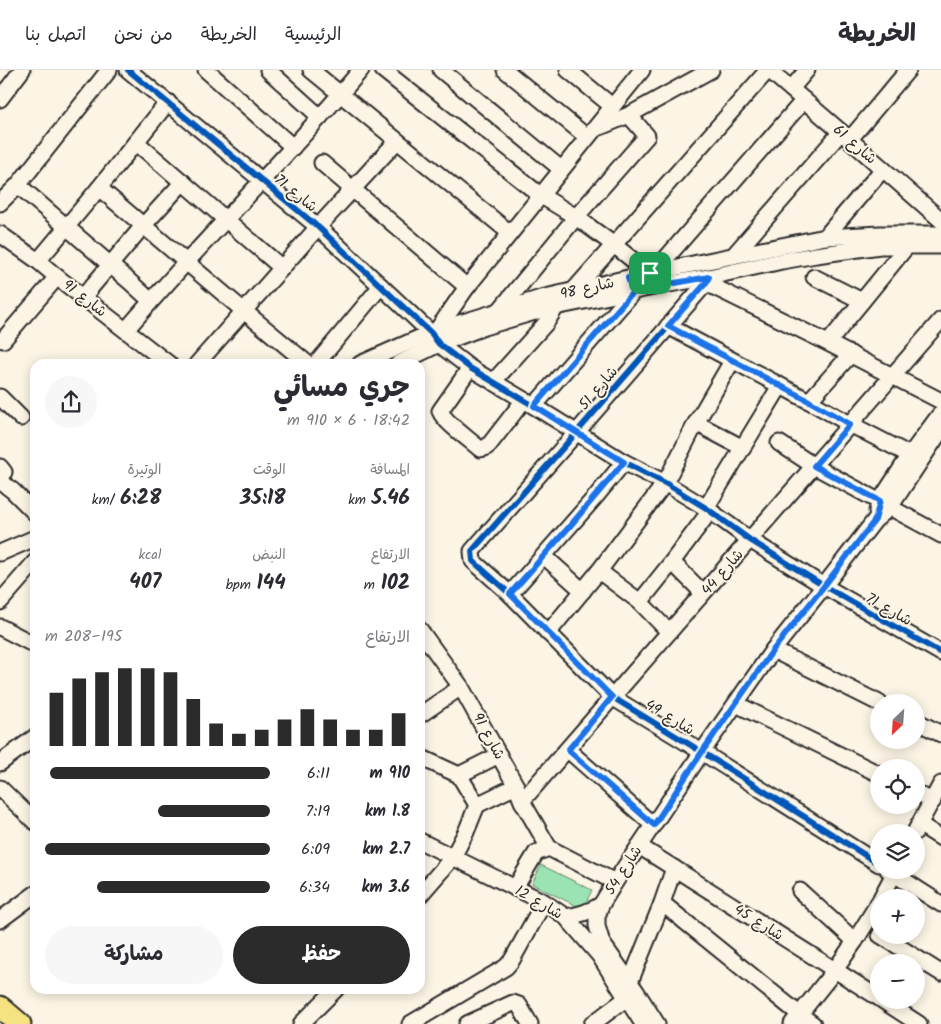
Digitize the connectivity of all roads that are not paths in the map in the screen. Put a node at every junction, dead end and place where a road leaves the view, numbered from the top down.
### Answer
1 (22, 70) edge
2 (109, 70) edge
3 (128, 70) edge
4 (206, 70) edge
5 (268, 70) edge
6 (311, 70) edge
7 (361, 70) edge
8 (383, 70) edge
9 (441, 70) edge
10 (505, 70) edge
11 (568, 70) edge
12 (768, 70) edge
13 (807, 70) edge
14 (908, 70) edge
15 (637, 72) edge
16 (703, 72) edge
17 (791, 89) junction
18 (340, 95) junction
19 (0, 99) edge
20 (804, 100) junction
21 (168, 102) junction
22 (612, 106) junction
23 (629, 115) junction
24 (320, 117) junction
25 (590, 134) junction
26 (846, 135) junction
27 (397, 141) junction
28 (136, 142) junction
29 (293, 147) junction
30 (322, 163) dead end
31 (561, 169) junction
32 (883, 169) junction
33 (262, 181) junction
34 (183, 182) junction
35 (18, 185) junction
36 (99, 188) junction
37 (353, 189) junction
38 (540, 195) junction
39 (0, 203) edge
40 (576, 217) junction
41 (226, 219) junction
42 (941, 220) edge
43 (144, 226) junction
44 (66, 227) junction
45 (318, 227) junction
46 (510, 233) junction
47 (0, 234) edge
48 (941, 234) edge
49 (825, 237) junction
50 (614, 245) junction
51 (907, 246) junction
52 (941, 246) edge
53 (733, 256) junction
54 (38, 261) junction
55 (188, 262) junction
56 (110, 265) junction
57 (282, 268) junction
58 (652, 273) junction
59 (57, 276) junction
60 (814, 278) dead end
61 (708, 280) junction
62 (630, 285) junction
63 (664, 285) junction
64 (381, 286) junction
65 (467, 287) junction
66 (573, 291) junction
67 (82, 297) junction
68 (862, 301) junction
69 (151, 302) junction
70 (556, 307) junction
71 (498, 310) junction
72 (244, 311) junction
73 (941, 320) edge
74 (668, 326) junction
75 (126, 330) junction
76 (435, 336) junction
77 (3, 340) dead end
78 (828, 343) junction
79 (851, 354) junction
80 (163, 359) edge
81 (201, 359) edge
82 (302, 359) edge
83 (320, 359) edge
84 (373, 359) edge
85 (405, 359) edge
86 (732, 361) junction
87 (470, 368) junction
88 (892, 376) junction
89 (493, 382) junction
90 (780, 386) junction
91 (0, 397) edge
92 (809, 401) junction
93 (941, 401) edge
94 (529, 403) junction
95 (941, 413) edge
96 (21, 418) dead end
97 (696, 423) junction
98 (850, 424) junction
99 (941, 430) edge
100 (576, 433) junction
101 (779, 442) dead end
102 (743, 448) junction
103 (910, 455) junction
104 (624, 462) junction
105 (814, 466) junction
106 (0, 468) edge
107 (665, 484) junction
108 (885, 504) junction
109 (30, 508) edge
110 (708, 509) junction
111 (30, 530) edge
112 (941, 535) edge
113 (30, 540) edge
114 (750, 540) junction
115 (0, 542) edge
116 (0, 553) edge
117 (544, 556) junction
118 (473, 561) joint
119 (672, 562) junction
120 (30, 568) edge
121 (599, 571) junction
122 (824, 586) junction
123 (583, 590) junction
124 (703, 593) junction
125 (510, 594) junction
126 (0, 602) edge
127 (640, 602) junction
128 (0, 628) edge
129 (670, 632) junction
130 (548, 633) junction
131 (425, 637) edge
132 (30, 643) edge
133 (773, 650) junction
134 (941, 653) edge
135 (461, 687) junction
136 (612, 697) junction
137 (870, 698) edge
138 (736, 704) junction
139 (425, 712) edge
140 (925, 726) edge
141 (941, 734) edge
142 (30, 741) edge
143 (568, 750) junction
144 (702, 752) junction
145 (499, 755) junction
146 (425, 759) edge
147 (0, 763) edge
148 (870, 770) edge
149 (459, 775) junction
150 (941, 784) edge
151 (516, 786) junction
152 (0, 788) edge
153 (925, 797) edge
154 (522, 801) junction
155 (933, 801) junction
156 (477, 805) junction
157 (30, 817) edge
158 (919, 824) edge
159 (654, 825) junction
160 (925, 831) edge
161 (941, 838) edge
162 (425, 843) edge
163 (639, 846) junction
164 (549, 848) junction
165 (453, 857) junction
166 (870, 858) edge
167 (674, 868) junction
168 (905, 879) edge
169 (615, 882) junction
170 (515, 888) junction
171 (425, 890) edge
172 (800, 891) dead end
173 (30, 898) edge
174 (544, 902) junction
175 (662, 902) junction
176 (941, 904) edge
177 (601, 905) junction
178 (566, 917) junction
179 (870, 917) edge
180 (0, 920) edge
181 (865, 925) junction
182 (870, 929) edge
183 (855, 941) junction
184 (894, 944) edge
185 (835, 970) junction
186 (941, 973) edge
187 (870, 993) edge
188 (331, 994) edge
189 (633, 995) junction
190 (0, 1007) edge
191 (896, 1009) edge
192 (795, 1019) edge
193 (20, 1024) edge
194 (301, 1024) edge
195 (410, 1024) edge
196 (467, 1024) edge
197 (530, 1024) edge
198 (592, 1024) edge
199 (608, 1024) edge
200 (644, 1024) edge
201 (657, 1024) edge
202 (813, 1024) edge
203 (920, 1024) edge

1 - 19 street
2 - 35 street
3 - 21 street, شارع 71
4 - 29 street
5 - 24 street
6 - 18 street
7 - 18 street
8 - 38 street
9 - 31 street
10 - 25 street
11 - 22 street
12 - 17 street, شارع 61
12 - 50 street
13 - 17 street
14 - 26 street
15 - 22 street
16 - 23 street
17 - 20 street, شارع 61
18 - 24 street
18 - 27 street
20 - 26 street, شارع 61
20 - 58 street
21 - 28 street
21 - 33 street, شارع 71
22 - 25 street
23 - 25 street
23 - 40 street
24 - 29 street
25 - 31 street
26 - 32 street, شارع 61
26 - 53 street
27 - 37 street
27 - 46 street
28 - 34 street
28 - 36 street
29 - 33 street
30 - 37 street
31 - 38 street
32 - 42 street, شارع 61
32 - 49 street
33 - 41 street
33 - 45 street, شارع 71
34 - 41 street
34 - 43 street
35 - 39 street
35 - 44 street
36 - 43 street
36 - 44 street
37 - 45 street
37 - 65 street
38 - 40 street
38 - 46 street
40 - 50 street
40 - 71 street
41 - 55 street
41 - 57 street
43 - 55 street
43 - 56 street
44 - 54 street
44 - 56 street
45 - 57 street
45 - 64 street, شارع 71
46 - 65 street
47 - 54 street, شارع 91
48 - 49 street, شارع 98
49 - 53 street, شارع 98
50 - 58 street
50 - 66 street
51 - 52 street, شارع 98
51 - 61 street, شارع 98
51 - 68 street
53 - 58 street, شارع 98
54 - 59 street, شارع 91
55 - 69 street
55 - 72 street
56 - 67 street
56 - 69 street
57 - 72 street
58 - 62 street, شارع 98
58 - 63 street
59 - 67 street, شارع 91
59 - 77 street
60 - 68 street
61 - 63 street, شارع 98
61 - 74 street, شارع 51
61 - 78 street
62 - 63 street, شارع 98
62 - 66 street, شارع 98
62 - 70 street, شارع 98
62 - 94 street
64 - 76 street, شارع 71
64 - 83 street
65 - 76 street
66 - 71 street, شارع 98
67 - 75 street, شارع 91
68 - 78 street
69 - 75 street
70 - 76 street, شارع 98
70 - 89 street
71 - 76 street, شارع 98
72 - 81 street
72 - 82 street
73 - 88 street, شارع 44
74 - 86 street
74 - 100 street, شارع 51
75 - 80 street, شارع 91
76 - 84 street, شارع 98
76 - 85 street, شارع 98
76 - 87 street, شارع 71
78 - 79 street
79 - 88 street
79 - 92 street
86 - 90 street
86 - 97 street
87 - 89 street, شارع 71
87 - 94 street
88 - 93 street
88 - 98 street, شارع 44
89 - 94 street, شارع 71
90 - 92 street
90 - 102 street
91 - 96 street
92 - 98 street
94 - 100 street, شارع 71
95 - 103 street, شارع 54
97 - 102 street
97 - 107 street
98 - 103 street
98 - 105 street, شارع 44
99 - 108 street, شارع 54
100 - 104 street, شارع 71
100 - 118 street, شارع 51
101 - 105 street
102 - 110 street
103 - 108 street, شارع 54
104 - 107 street, شارع 71
104 - 117 street
105 - 108 street
105 - 114 street, شارع 44
106 - 109 street
107 - 110 street, شارع 71
107 - 121 street
108 - 112 street
108 - 122 street, شارع 54
110 - 114 street, شارع 71
110 - 119 street
111 - 115 street
113 - 116 street
114 - 122 street, شارع 71
114 - 124 street, شارع 44
117 - 123 street
117 - 125 street
118 - 125 street, شارع 49
119 - 124 street
119 - 127 street
120 - 126 street
121 - 123 street
121 - 127 street
122 - 133 street, شارع 54
122 - 134 street, شارع 71
123 - 130 street
124 - 129 street, شارع 44
125 - 130 street, شارع 49
127 - 129 street
128 - 132 street
129 - 136 street, شارع 44
130 - 136 street, شارع 49
131 - 135 street, شارع 91
133 - 137 street
133 - 138 street, شارع 54
135 - 139 street
135 - 145 street, شارع 91
136 - 143 street, شارع 44
136 - 144 street, شارع 49
138 - 144 street, شارع 54
138 - 148 street
140 - 141 street
142 - 147 street
143 - 154 street, شارع 44
143 - 159 street
144 - 159 street, شارع 54
144 - 166 street, شارع 49
145 - 149 street
145 - 151 street, شارع 91
146 - 149 street
149 - 156 street
150 - 155 street
151 - 154 street, شارع 91
151 - 156 street
152 - 157 street
153 - 155 street
154 - 164 street, شارع 91
155 - 158 street
156 - 165 street
159 - 163 street, شارع 54
160 - 161 street
162 - 165 street, شارع 12
163 - 167 street, شارع 45
163 - 169 street, شارع 54
164 - 169 street
164 - 170 street
165 - 170 street, شارع 12
165 - 171 street
167 - 175 street
167 - 185 street, شارع 45
168 - 176 street
169 - 177 street, شارع 54
170 - 174 street, شارع 12
172 - 183 street
173 - 180 street
174 - 178 street, شارع 12
174 - 195 street
175 - 189 street
175 - 192 street
177 - 178 street
177 - 189 street, شارع 12
178 - 189 street, شارع 12
179 - 181 street
181 - 182 street
181 - 183 street
183 - 185 street
184 - 186 street
185 - 187 street, شارع 45
185 - 192 street
188 - 194 street
189 - 198 street
189 - 199 street
189 - 200 street, شارع 12
189 - 201 street, شارع 12
190 - 193 highway
191 - 203 street, شارع 45
192 - 202 street
196 - 197 street

